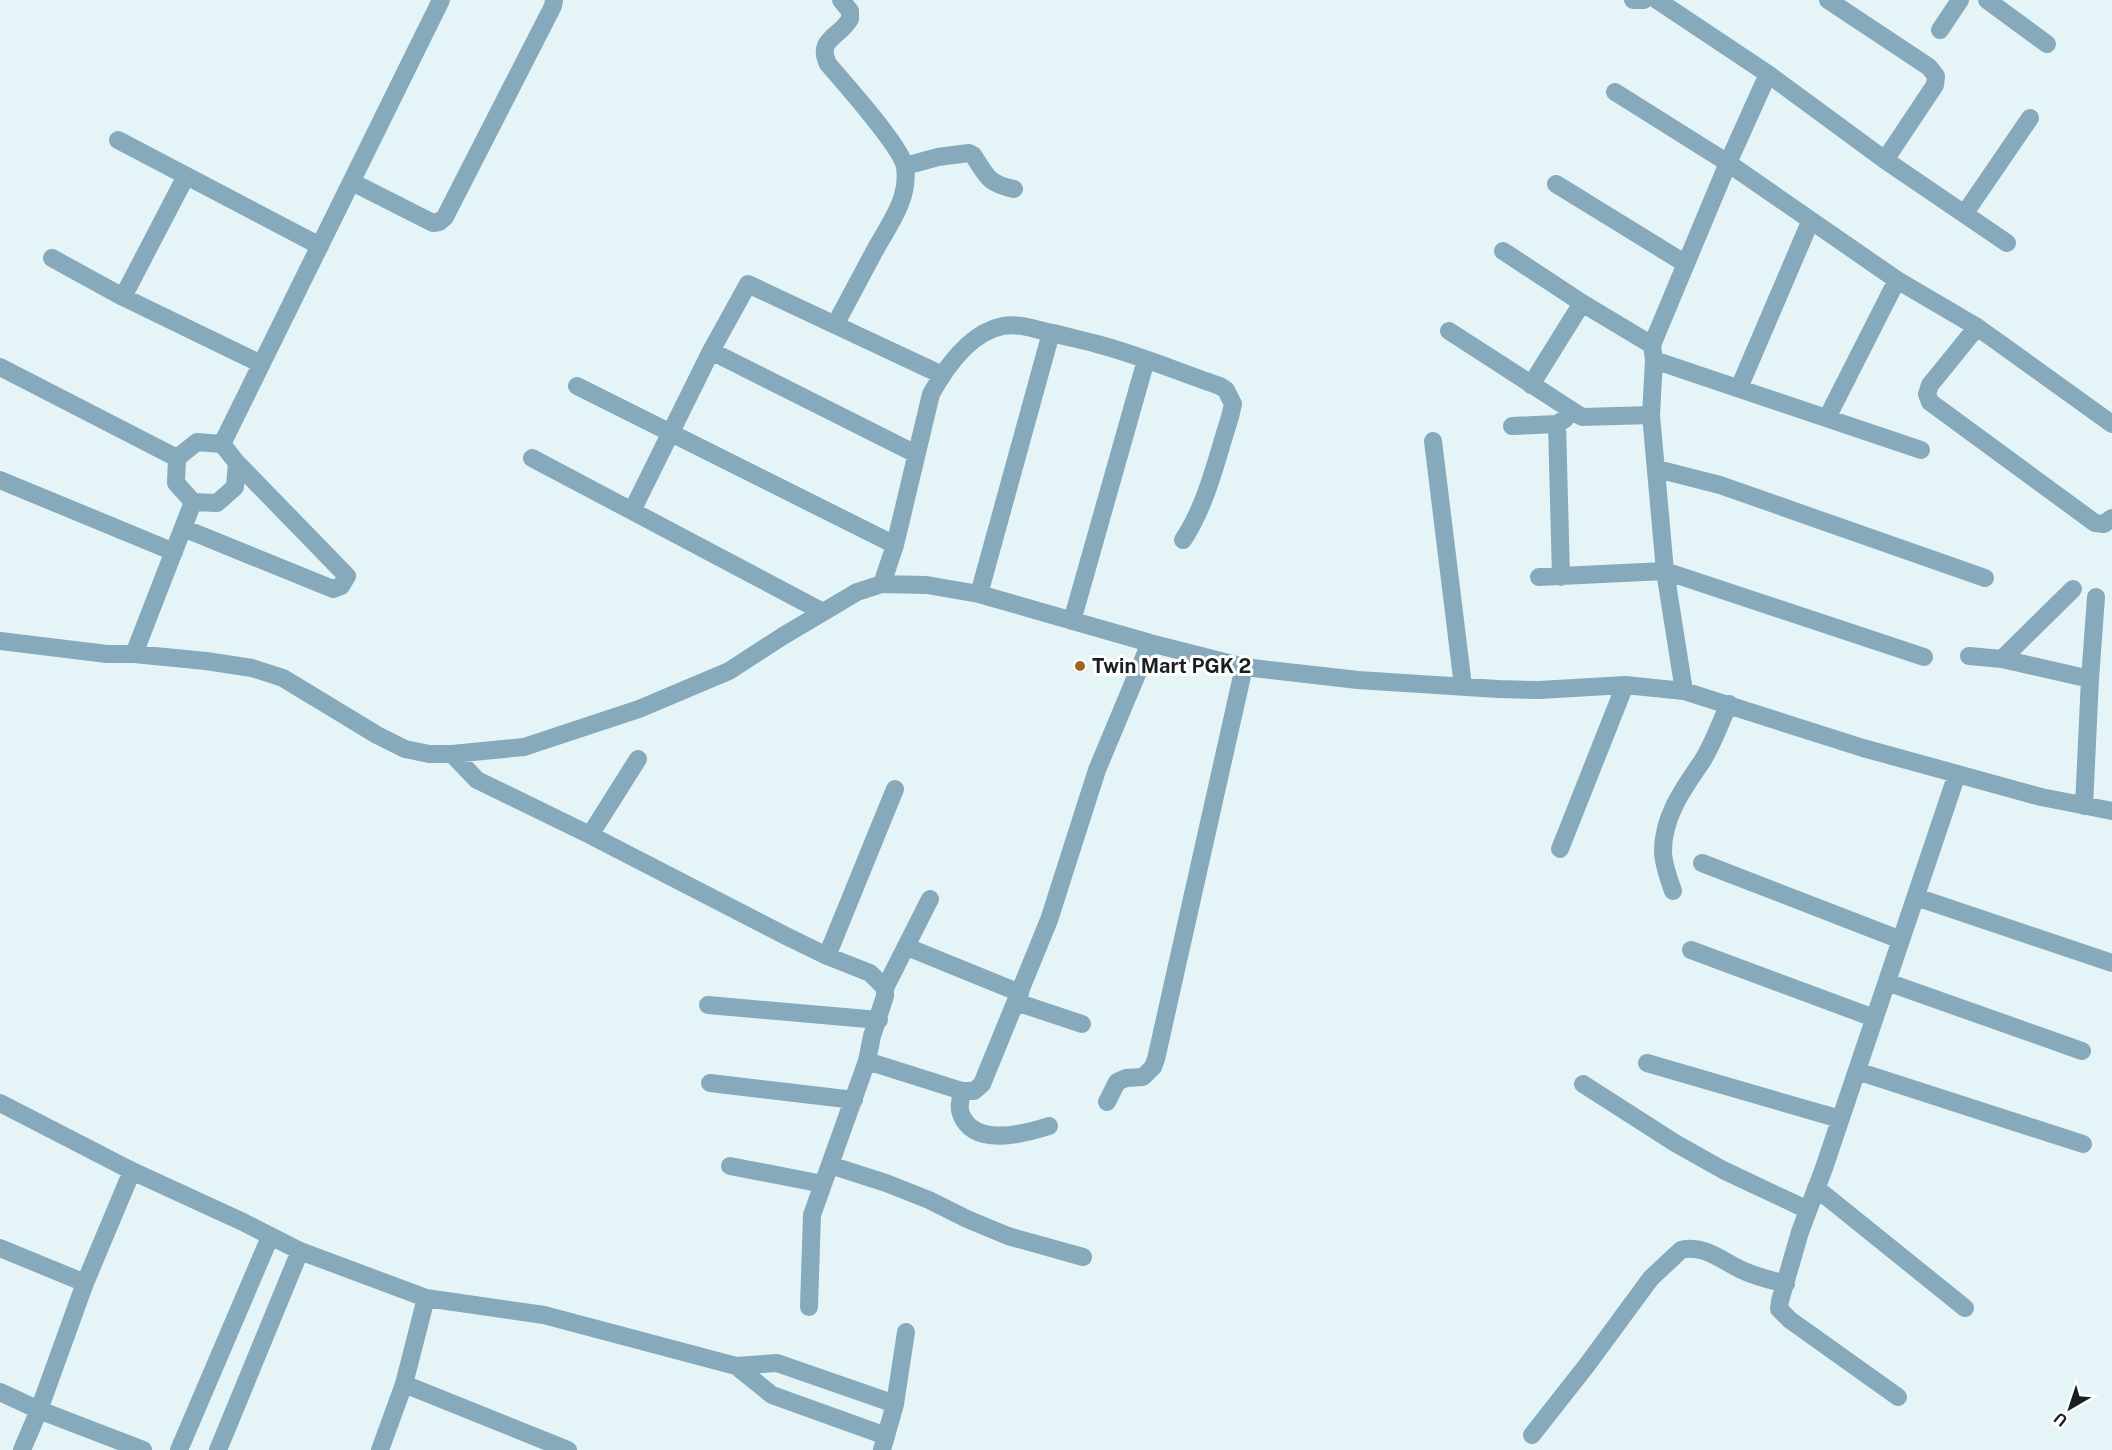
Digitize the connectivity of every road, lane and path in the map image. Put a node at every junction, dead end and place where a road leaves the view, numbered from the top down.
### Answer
1 (441, 0) edge
2 (554, 0) edge
3 (841, 0) edge
4 (1633, 0) edge
5 (1644, 0) edge
6 (1657, 0) edge
7 (1828, 0) edge
8 (1960, 0) edge
9 (1987, 0) edge
10 (1940, 30) dead end
11 (2048, 44) dead end
12 (1768, 74) junction
13 (1615, 92) dead end
14 (2030, 118) dead end
15 (118, 140) dead end
16 (1885, 160) junction
17 (1728, 163) junction
18 (905, 166) junction
19 (186, 176) junction
20 (352, 182) junction
21 (1556, 184) dead end
22 (1014, 189) dead end
23 (1965, 213) junction
24 (1810, 222) junction
25 (2007, 243) dead end
26 (320, 246) junction
27 (1503, 251) dead end
28 (51, 258) dead end
29 (1686, 264) junction
30 (1897, 280) junction
31 (123, 297) junction
32 (1582, 303) junction
33 (835, 325) junction
34 (1977, 327) junction
35 (1449, 331) dead end
36 (1052, 333) junction
37 (711, 351) junction
38 (1653, 352) junction
39 (1146, 360) junction
40 (261, 364) junction
41 (0, 367) edge
42 (942, 375) junction
43 (1532, 385) junction
44 (577, 386) dead end
45 (1739, 388) junction
46 (1574, 413) junction
47 (1651, 415) junction
48 (1827, 418) junction
49 (1557, 424) junction
50 (2112, 424) edge
51 (1512, 426) dead end
52 (670, 433) junction
53 (1433, 441) dead end
54 (222, 444) junction
55 (1921, 450) dead end
56 (916, 454) junction
57 (177, 458) junction
58 (532, 458) dead end
59 (237, 463) junction
60 (1657, 469) junction
61 (0, 480) edge
62 (193, 502) junction
63 (632, 511) junction
64 (2112, 518) edge
65 (183, 528) junction
66 (1183, 540) dead end
67 (895, 545) junction
68 (174, 552) junction
69 (1665, 571) junction
70 (1539, 577) dead end
71 (1561, 577) junction
72 (1985, 578) dead end
73 (882, 584) junction
74 (2073, 589) dead end
75 (979, 594) junction
76 (2096, 597) dead end
77 (823, 612) junction
78 (1072, 621) junction
79 (0, 641) edge
80 (1150, 644) junction
81 (134, 654) junction
82 (1969, 656) dead end
83 (1924, 657) dead end
84 (2002, 659) junction
85 (1244, 666) junction
86 (2090, 679) junction
87 (1463, 686) junction
88 (1625, 686) junction
89 (1684, 691) junction
90 (1729, 704) junction
91 (452, 754) junction
92 (638, 759) dead end
93 (1957, 774) junction
94 (894, 789) dead end
95 (2084, 806) junction
96 (2112, 812) edge
97 (590, 835) junction
98 (1560, 849) dead end
99 (1702, 863) dead end
100 (1673, 891) dead end
101 (1916, 897) junction
102 (930, 899) dead end
103 (1901, 940) junction
104 (907, 947) junction
105 (1691, 950) dead end
106 (827, 956) junction
107 (2112, 963) edge
108 (1887, 982) junction
109 (885, 988) junction
110 (1018, 998) junction
111 (708, 1005) dead end
112 (1874, 1018) junction
113 (879, 1020) junction
114 (1082, 1024) dead end
115 (2082, 1052) dead end
116 (867, 1061) junction
117 (1647, 1063) dead end
118 (1857, 1071) junction
119 (710, 1083) dead end
120 (1583, 1084) dead end
121 (962, 1091) junction
122 (854, 1100) junction
123 (1107, 1102) dead end
124 (0, 1103) edge
125 (1840, 1119) junction
126 (1049, 1126) dead end
127 (2083, 1144) dead end
128 (830, 1165) junction
129 (730, 1166) dead end
130 (132, 1171) junction
131 (823, 1184) junction
132 (1816, 1188) junction
133 (1808, 1210) junction
134 (270, 1237) junction
135 (0, 1248) edge
136 (300, 1251) junction
137 (1083, 1257) dead end
138 (85, 1283) junction
139 (1786, 1284) junction
140 (426, 1298) junction
141 (809, 1307) dead end
142 (1965, 1308) dead end
143 (906, 1332) dead end
144 (736, 1366) junction
145 (404, 1384) junction
146 (0, 1392) edge
147 (1898, 1397) dead end
148 (896, 1404) junction
149 (39, 1410) junction
150 (1532, 1435) dead end
151 (884, 1443) edge
152 (22, 1450) edge
153 (143, 1450) edge
154 (179, 1450) edge
155 (218, 1450) edge
156 (380, 1450) edge
157 (568, 1450) edge

1 - 20 street
2 - 20 street
3 - 18 street
4 - 5 street
6 - 12 street
7 - 16 street
8 - 10 street
9 - 11 street
12 - 16 street
12 - 17 street
13 - 17 street
14 - 23 street
15 - 19 street
16 - 23 street
17 - 24 street
17 - 29 street
18 - 22 street
18 - 33 street
19 - 26 street
19 - 31 street
20 - 26 street
21 - 29 street
23 - 25 street
24 - 30 street
24 - 45 street
26 - 40 street
27 - 32 street
28 - 31 street
29 - 38 street
30 - 34 street
30 - 48 street
31 - 40 street
32 - 38 street
32 - 43 street
33 - 37 street
33 - 42 street
34 - 50 street
34 - 64 street
35 - 43 street
36 - 39 street
36 - 42 street
36 - 75 street
37 - 52 street
37 - 56 street
38 - 45 street
38 - 47 street
39 - 66 street
39 - 78 street
40 - 54 street
41 - 57 street
42 - 56 street
43 - 46 street
44 - 52 street
45 - 48 street
46 - 47 street
46 - 49 street
47 - 60 street
48 - 55 street
49 - 51 street
49 - 71 street
52 - 63 street
52 - 67 street
53 - 87 street
54 - 57 street
54 - 59 street
56 - 67 street
57 - 62 street
58 - 63 street
59 - 62 street
59 - 65 street
60 - 69 street
60 - 72 street
61 - 68 street
62 - 65 street
63 - 77 street
65 - 68 street
67 - 73 street
68 - 81 street
69 - 71 street
69 - 83 street
69 - 89 street
70 - 71 street
73 - 75 street
73 - 77 street
74 - 84 street
75 - 78 street
76 - 86 street
77 - 91 street
78 - 80 street
79 - 81 street
80 - 85 street
80 - 110 street
81 - 91 street
82 - 84 street
84 - 86 street
85 - 87 street
85 - 123 street
86 - 95 street
87 - 88 street
88 - 89 street
88 - 98 street
89 - 90 street
90 - 93 street
90 - 100 street
91 - 97 street
92 - 97 street
93 - 95 street
93 - 101 street
94 - 106 street
95 - 96 street
97 - 106 street
99 - 103 street
101 - 103 street
101 - 107 street
102 - 104 street
103 - 108 street
104 - 109 street
104 - 110 street
105 - 112 street
106 - 109 street
108 - 112 street
108 - 115 street
109 - 113 street
110 - 114 street
110 - 121 street
111 - 113 street
112 - 118 street
113 - 116 street
116 - 121 street
116 - 122 street
117 - 125 street
118 - 125 street
118 - 127 street
119 - 122 street
120 - 133 street
121 - 126 street
122 - 128 street
124 - 130 street
125 - 132 street
128 - 131 street
128 - 137 street
129 - 131 street
130 - 134 street
130 - 138 street
131 - 141 street
132 - 133 street
132 - 142 street
133 - 139 street
134 - 136 street
134 - 154 street
135 - 138 street
136 - 140 street
136 - 155 street
138 - 149 street
139 - 147 street
139 - 150 street
140 - 144 street
140 - 145 street
143 - 148 street
144 - 148 street
144 - 151 street
145 - 156 street
145 - 157 street
146 - 149 street
148 - 151 street
149 - 152 street
149 - 153 street

